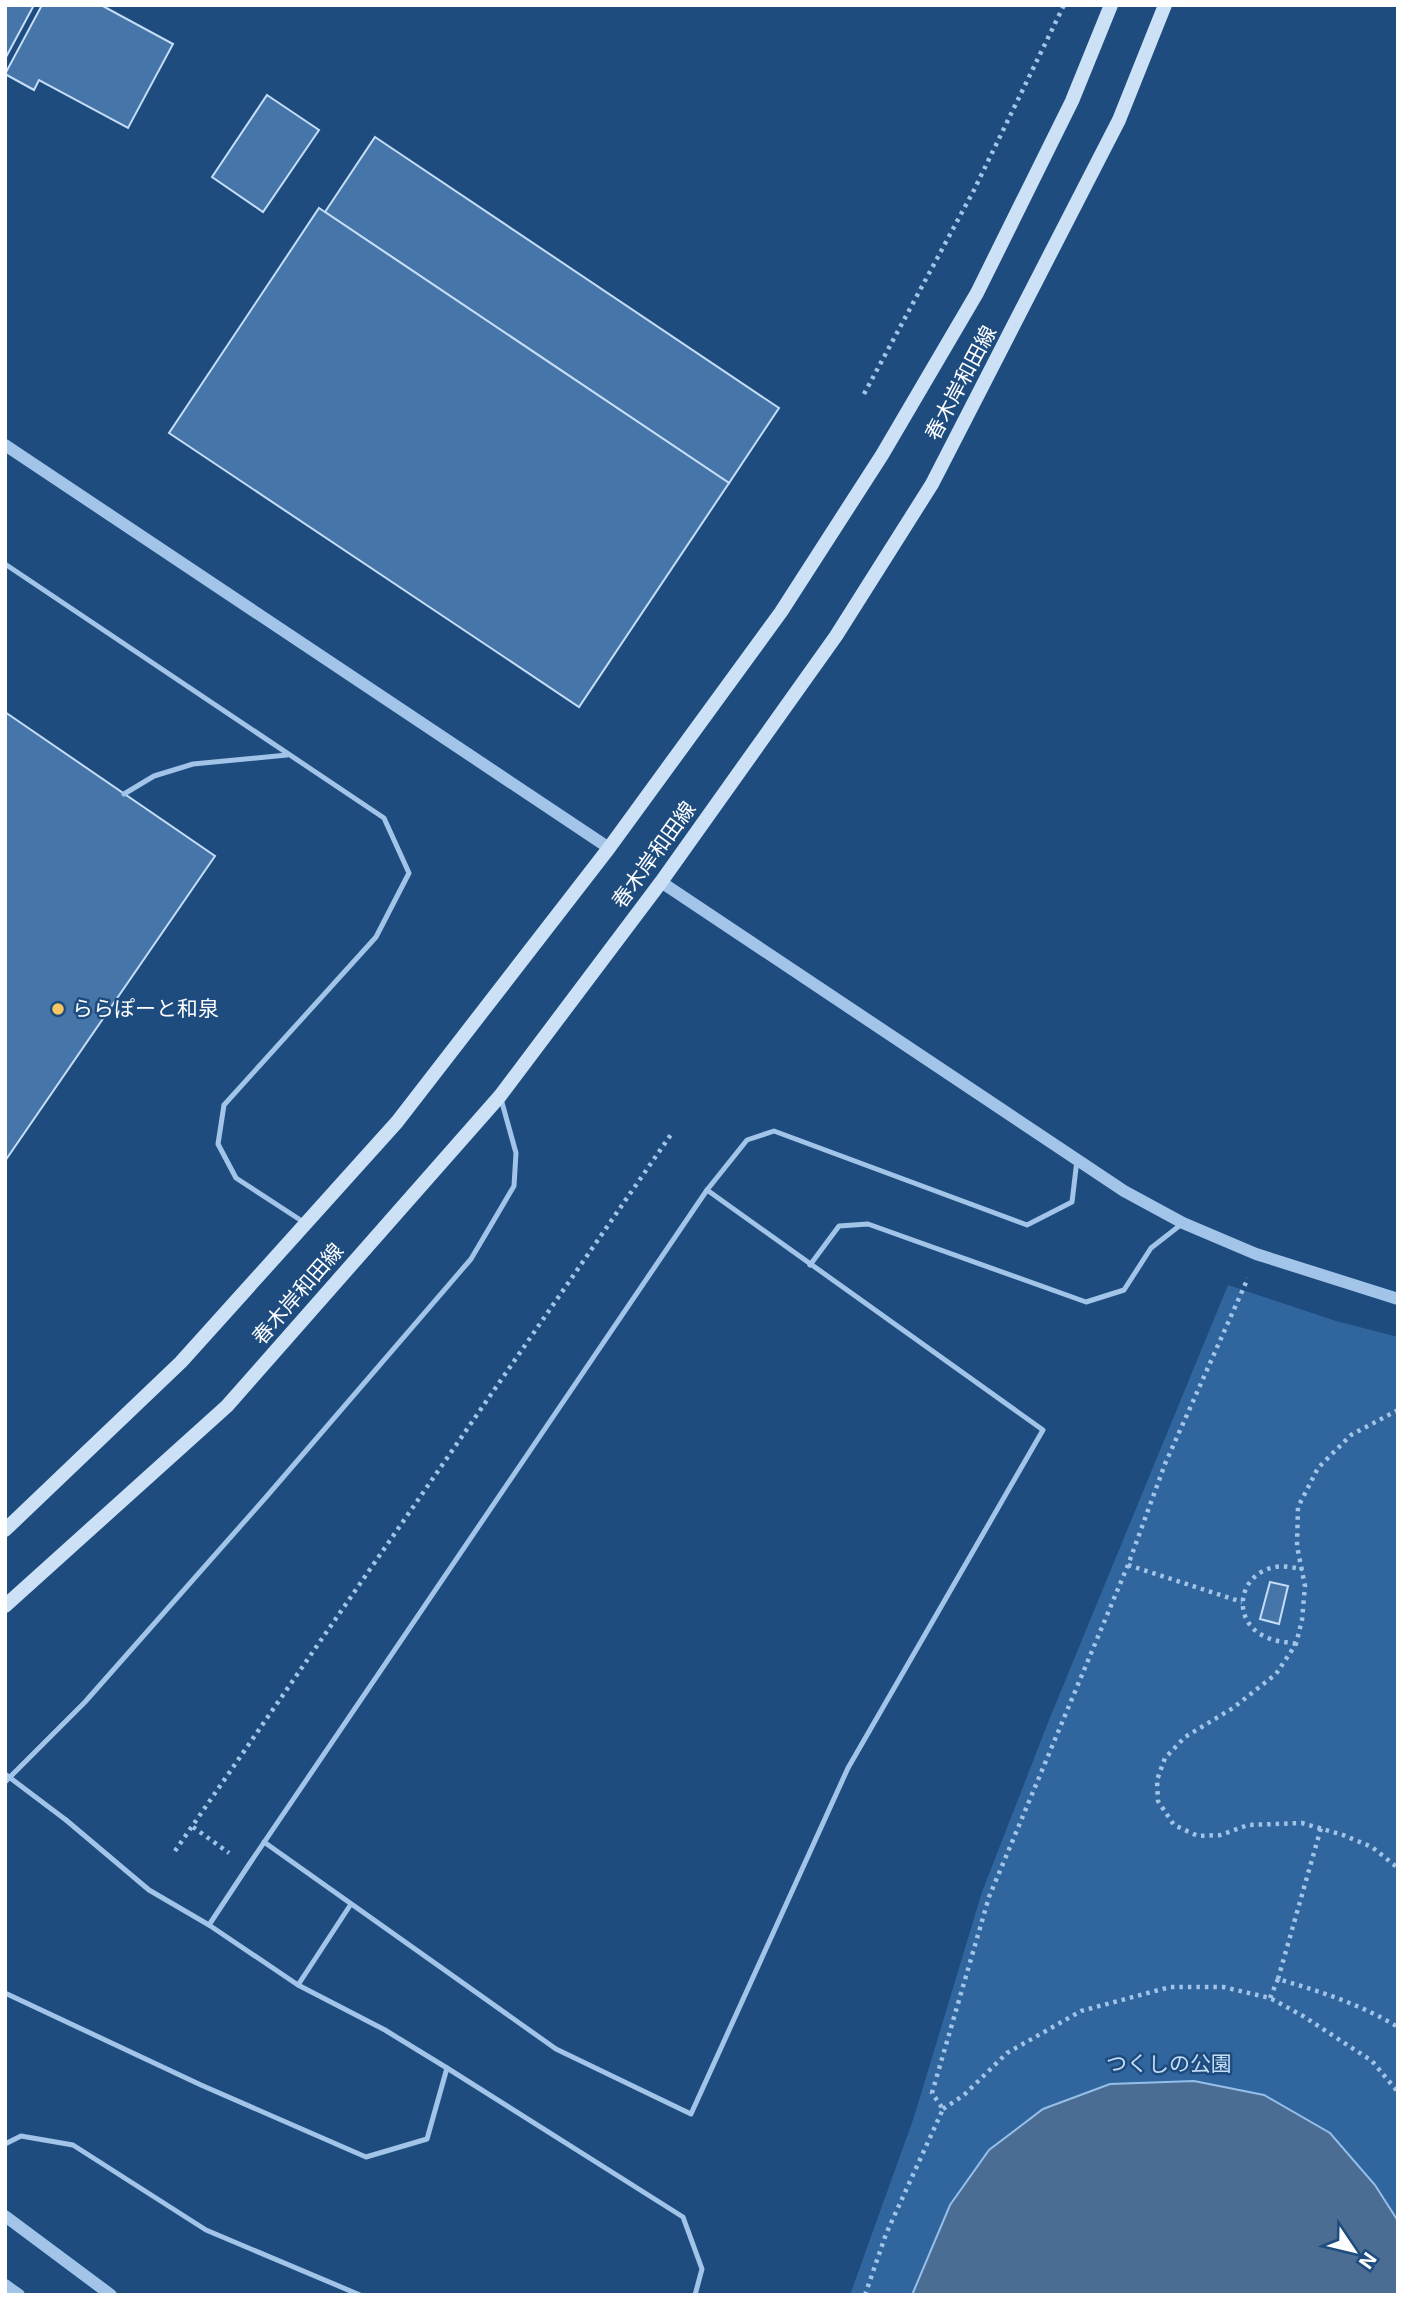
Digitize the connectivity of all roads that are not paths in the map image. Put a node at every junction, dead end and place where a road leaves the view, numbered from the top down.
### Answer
1 (1111, 5) edge
2 (1165, 5) edge
3 (5, 445) edge
4 (5, 564) edge
5 (287, 755) junction
6 (124, 794) dead end
7 (609, 848) junction
8 (662, 883) junction
9 (500, 1096) junction
10 (1077, 1158) junction
11 (707, 1190) junction
12 (305, 1223) junction
13 (1183, 1223) junction
14 (810, 1265) junction
15 (1398, 1299) edge
16 (5, 1530) edge
17 (5, 1606) edge
18 (5, 1774) edge
19 (5, 1782) edge
20 (264, 1842) junction
21 (352, 1904) junction
22 (209, 1925) junction
23 (298, 1985) junction
24 (5, 1993) edge
25 (447, 2068) junction
26 (5, 2144) edge
27 (5, 2216) edge
28 (5, 2285) edge
29 (19, 2295) edge
30 (111, 2295) edge
31 (360, 2295) edge
32 (695, 2295) edge

1 - 7 main road, 春木岸和田線
2 - 8 main road, 春木岸和田線
3 - 7 street
4 - 5 lane
5 - 6 lane
5 - 12 lane
7 - 12 main road, 春木岸和田線
8 - 9 main road, 春木岸和田線
8 - 10 street
9 - 17 main road, 春木岸和田線
9 - 19 lane
10 - 11 lane
10 - 13 street
11 - 14 lane
11 - 20 lane
12 - 16 main road, 春木岸和田線
13 - 14 lane
13 - 15 street
14 - 21 lane
18 - 22 lane, bridge
20 - 21 lane
20 - 22 lane
21 - 23 lane
22 - 23 lane
23 - 25 lane
24 - 25 lane
25 - 32 lane
26 - 31 lane
27 - 30 street
28 - 29 street

